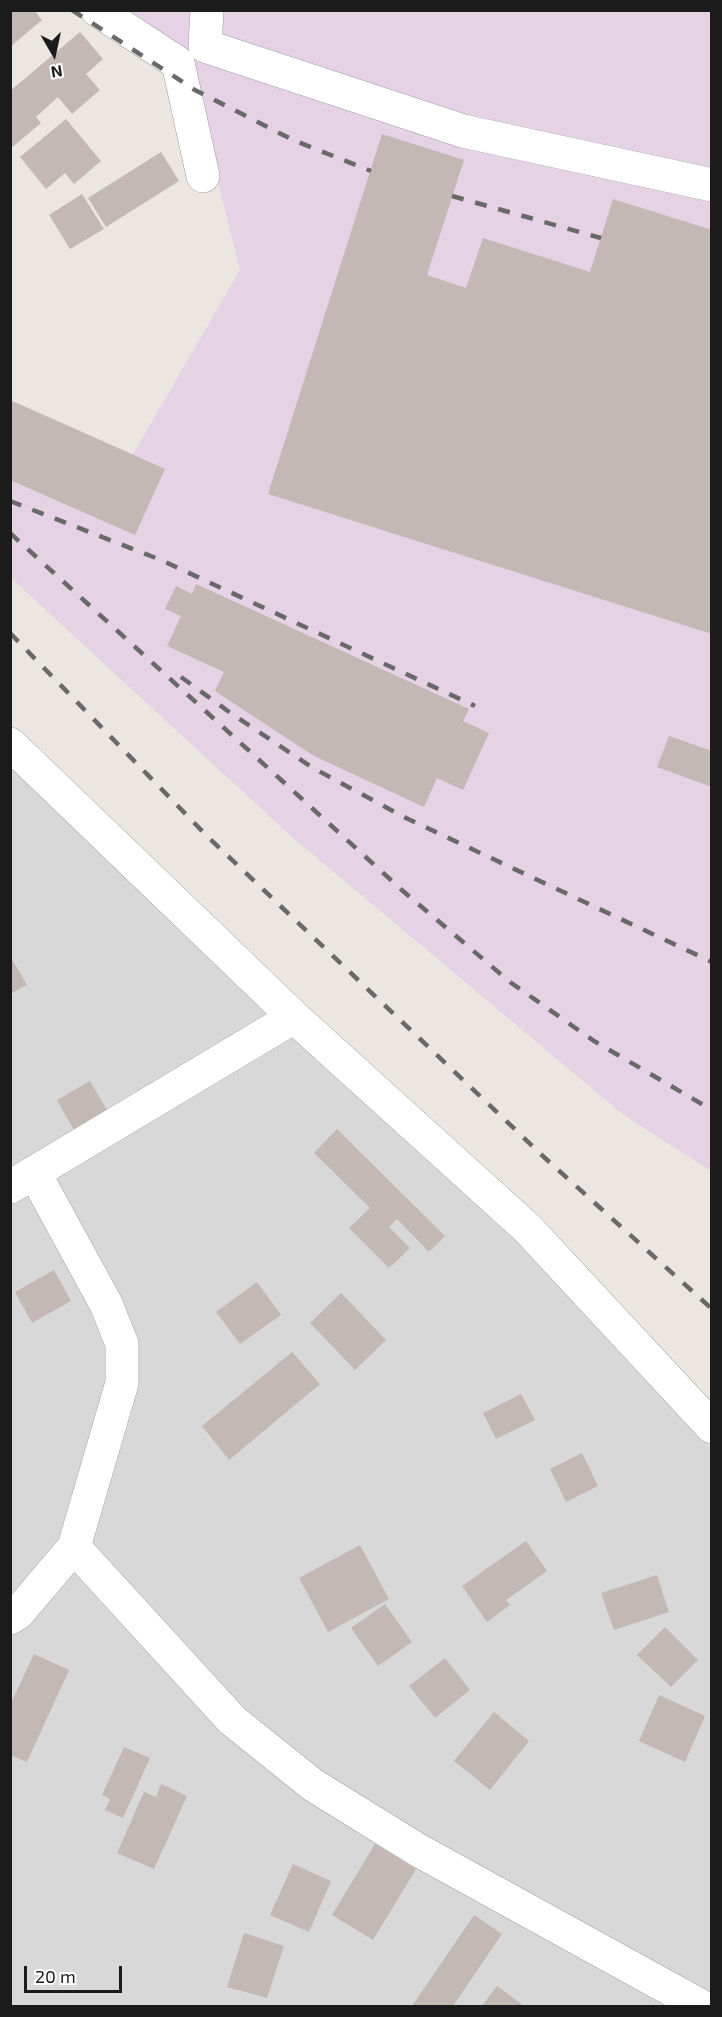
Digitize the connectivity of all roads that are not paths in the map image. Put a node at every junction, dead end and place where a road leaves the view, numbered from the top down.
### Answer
1 (97, 10) edge
2 (207, 10) edge
3 (203, 176) dead end
4 (711, 185) edge
5 (16, 760) edge
6 (294, 1017) junction
7 (23, 1180) edge
8 (711, 1427) edge
9 (74, 1547) junction
10 (10, 1618) edge
11 (701, 2007) edge

1 - 3 street
2 - 4 street
5 - 6 street
6 - 7 street
6 - 8 street
7 - 9 street
9 - 10 street
9 - 11 street

